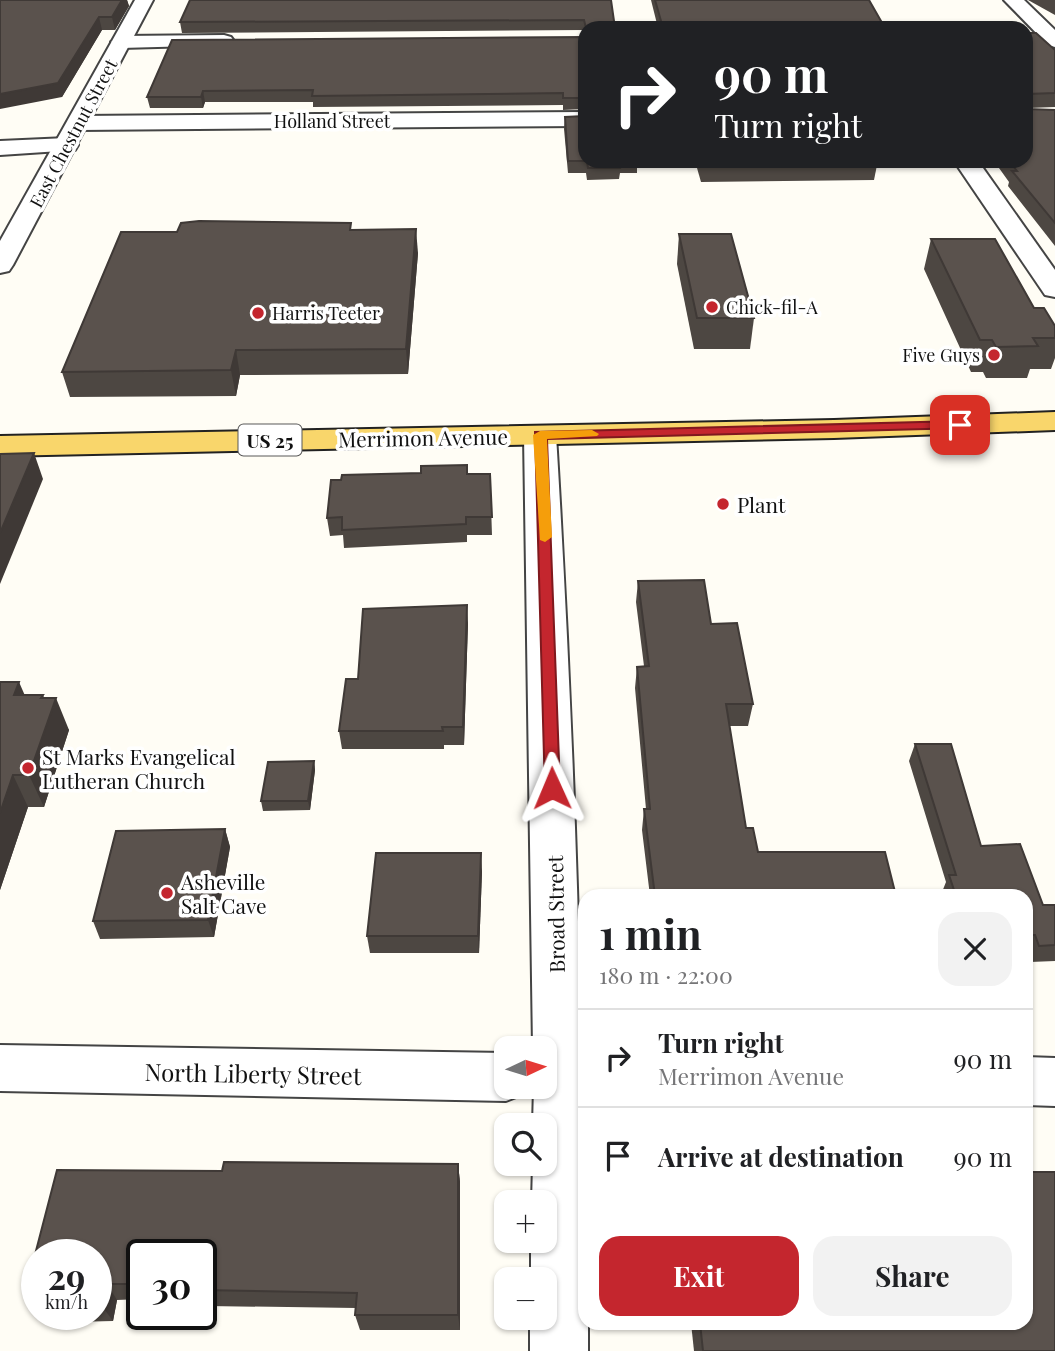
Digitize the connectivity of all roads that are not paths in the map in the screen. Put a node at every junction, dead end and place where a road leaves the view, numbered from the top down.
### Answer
1 (144, 0) edge
2 (1013, 0) edge
3 (1033, 38) edge
4 (1053, 39) edge
5 (244, 41) edge
6 (121, 42) junction
7 (578, 119) edge
8 (79, 123) junction
9 (4, 145) edge
10 (67, 145) junction
11 (971, 168) edge
12 (0, 265) edge
13 (1055, 289) edge
14 (1055, 421) edge
15 (540, 435) junction
16 (0, 446) edge
17 (0, 1068) edge
18 (494, 1077) edge
19 (563, 1078) edge
20 (1033, 1082) edge
21 (1055, 1082) edge
22 (559, 1351) edge

1 - 6 street, East Chestnut Street
2 - 4 street
3 - 4 street
5 - 6 street
6 - 8 street, East Chestnut Street
7 - 8 street, Holland Street
8 - 10 street, East Chestnut Street
9 - 10 street
10 - 12 street, East Chestnut Street
11 - 13 street
14 - 15 main road, Merrimon Avenue / US 25
15 - 16 main road, Merrimon Avenue / US 25
15 - 19 street, Broad Street
17 - 18 street, North Liberty Street
19 - 22 street, Broad Street
20 - 21 street

